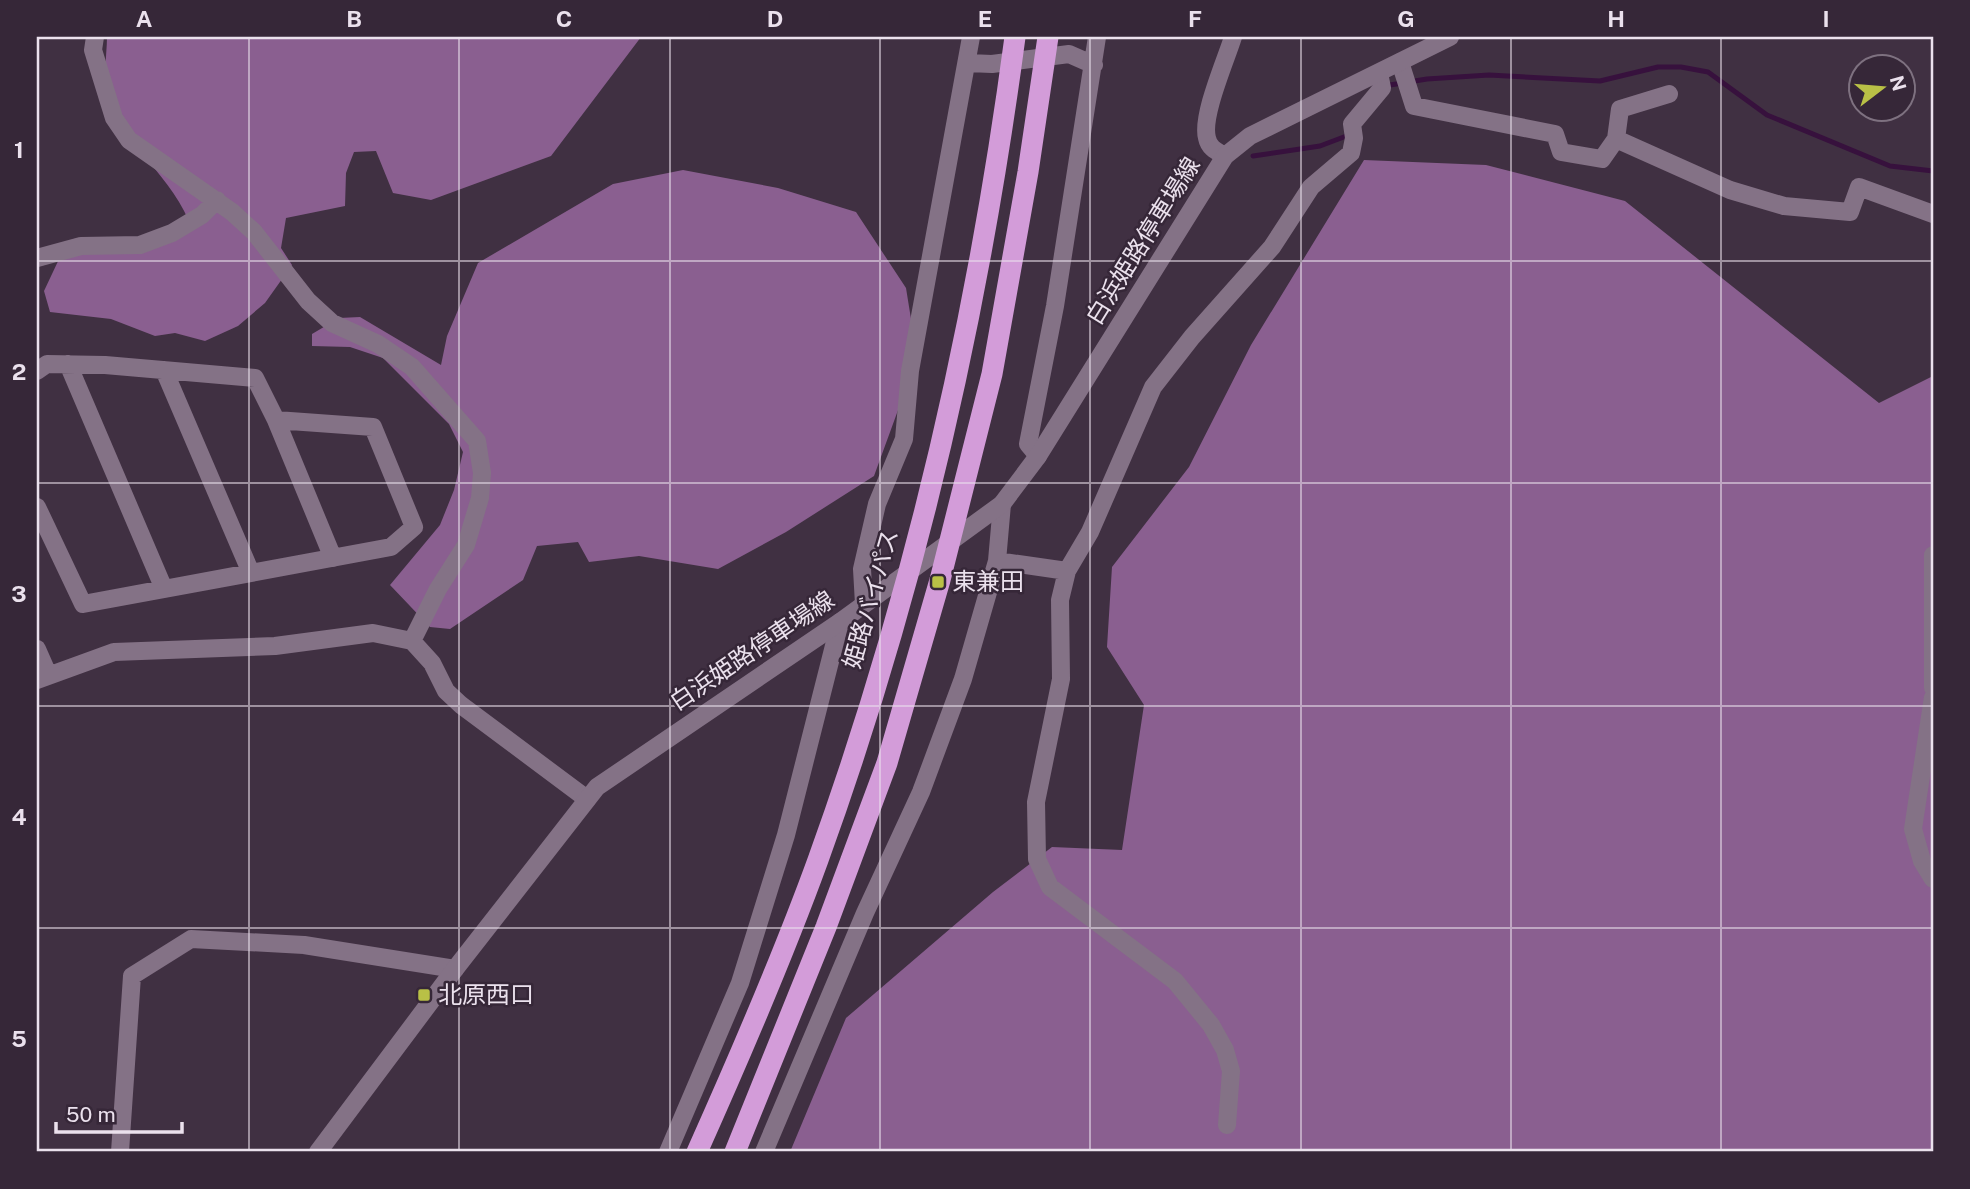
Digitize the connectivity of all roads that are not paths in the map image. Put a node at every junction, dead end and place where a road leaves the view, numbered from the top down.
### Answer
1 (95, 37) edge
2 (971, 37) edge
3 (1015, 37) edge
4 (1048, 37) edge
5 (1097, 37) edge
6 (1233, 37) edge
7 (1450, 37) edge
8 (968, 63) junction
9 (1094, 65) junction
10 (1379, 73) junction
11 (1404, 75) junction
12 (1670, 94) dead end
13 (1616, 139) junction
14 (1225, 156) junction
15 (216, 201) junction
16 (1933, 214) edge
17 (37, 258) edge
18 (68, 364) junction
19 (164, 370) junction
20 (37, 372) edge
21 (276, 420) junction
22 (1038, 456) junction
23 (1002, 504) junction
24 (37, 507) edge
25 (43, 536) edge
26 (1933, 555) edge
27 (333, 558) junction
28 (997, 561) junction
29 (1067, 571) junction
30 (251, 573) junction
31 (164, 589) junction
32 (864, 604) junction
33 (840, 622) junction
34 (412, 641) junction
35 (37, 649) edge
36 (42, 677) edge
37 (1933, 688) edge
38 (1933, 697) edge
39 (587, 799) junction
40 (1933, 879) edge
41 (454, 969) junction
42 (1227, 1125) dead end
43 (120, 1152) edge
44 (317, 1152) edge
45 (668, 1152) edge
46 (697, 1152) edge
47 (735, 1152) edge
48 (764, 1152) edge

1 - 15 street
2 - 8 street
3 - 46 highway, 姫路バイパス
4 - 47 highway
5 - 9 street
6 - 14 street
7 - 11 street, 白浜姫路停車場線
8 - 9 street
8 - 32 street
9 - 22 street
10 - 11 street, 白浜姫路停車場線
10 - 14 street, 白浜姫路停車場線
10 - 29 street
11 - 13 street
12 - 13 street
13 - 16 street
14 - 22 street, 白浜姫路停車場線
15 - 17 street
15 - 34 street
18 - 19 street
18 - 20 street
18 - 31 street
19 - 21 street
19 - 30 street
21 - 27 street
21 - 27 street
22 - 23 street, 白浜姫路停車場線
23 - 28 street
23 - 32 street, 白浜姫路停車場線
24 - 25 street
25 - 31 street
26 - 37 street
27 - 30 street
28 - 29 street
28 - 48 street
29 - 42 street
30 - 31 street
32 - 33 street, 白浜姫路停車場線
33 - 39 street, 白浜姫路停車場線
33 - 45 street
34 - 36 street
34 - 39 street
35 - 36 street
38 - 40 street
39 - 41 street, 白浜姫路停車場線
41 - 43 street
41 - 44 street, 白浜姫路停車場線

